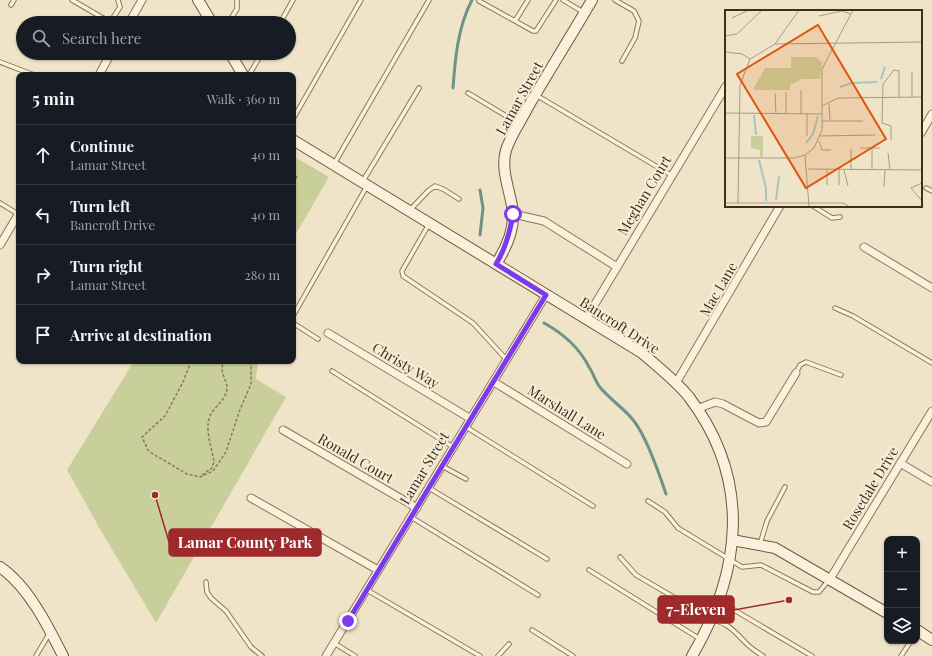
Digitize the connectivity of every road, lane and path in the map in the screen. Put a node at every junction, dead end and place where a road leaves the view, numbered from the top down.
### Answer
1 (14, 0) edge
2 (72, 0) edge
3 (118, 0) edge
4 (142, 0) edge
5 (198, 0) edge
6 (237, 0) edge
7 (293, 0) edge
8 (361, 0) edge
9 (429, 0) edge
10 (479, 0) edge
11 (528, 0) edge
12 (556, 0) edge
13 (563, 0) edge
14 (592, 0) edge
15 (616, 0) edge
16 (11, 5) dead end
17 (584, 13) junction
18 (99, 16) edge
19 (114, 16) edge
20 (133, 16) edge
21 (208, 16) edge
22 (232, 16) edge
23 (284, 16) edge
24 (515, 21) junction
25 (107, 60) edge
26 (234, 60) edge
27 (258, 60) edge
28 (622, 61) dead end
29 (0, 62) edge
30 (26, 72) edge
31 (101, 72) edge
32 (241, 72) edge
33 (251, 72) edge
34 (419, 88) dead end
35 (725, 88) edge
36 (468, 93) dead end
37 (536, 94) junction
38 (296, 113) edge
39 (932, 114) edge
40 (519, 124) junction
41 (922, 131) edge
42 (296, 142) edge
43 (334, 164) junction
44 (671, 175) junction
45 (365, 183) junction
46 (926, 188) dead end
47 (932, 191) edge
48 (459, 199) dead end
49 (0, 203) edge
50 (779, 207) edge
51 (815, 207) edge
52 (16, 211) edge
53 (409, 211) junction
54 (513, 214) junction
55 (840, 217) dead end
56 (16, 218) edge
57 (430, 224) junction
58 (0, 245) edge
59 (864, 247) dead end
60 (496, 264) junction
61 (616, 267) junction
62 (932, 288) edge
63 (546, 295) junction
64 (835, 308) dead end
65 (296, 310) edge
66 (586, 319) junction
67 (296, 325) edge
68 (328, 333) dead end
69 (318, 339) dead end
70 (507, 360) junction
71 (932, 363) edge
72 (190, 364) edge
73 (224, 364) edge
74 (251, 364) edge
75 (332, 371) dead end
76 (796, 373) joint
77 (840, 376) dead end
78 (494, 382) junction
79 (676, 383) junction
80 (697, 409) junction
81 (932, 411) edge
82 (471, 419) junction
83 (466, 427) junction
84 (283, 430) dead end
85 (453, 447) junction
86 (900, 463) junction
87 (627, 464) dead end
88 (442, 466) junction
89 (200, 477) junction
90 (466, 479) dead end
91 (932, 482) edge
92 (785, 487) dead end
93 (429, 488) junction
94 (251, 498) dead end
95 (648, 501) dead end
96 (593, 506) dead end
97 (417, 508) junction
98 (411, 517) junction
99 (732, 540) junction
100 (760, 544) junction
101 (620, 557) dead end
102 (547, 559) dead end
103 (730, 559) junction
104 (0, 567) edge
105 (378, 570) junction
106 (589, 570) dead end
107 (830, 579) junction
108 (206, 582) dead end
109 (367, 590) junction
110 (538, 595) dead end
111 (719, 601) junction
112 (884, 610) edge
113 (711, 619) junction
114 (532, 630) dead end
115 (51, 632) junction
116 (920, 632) edge
117 (701, 640) junction
118 (932, 640) edge
119 (334, 643) junction
120 (509, 644) dead end
121 (909, 644) edge
122 (36, 656) edge
123 (63, 656) edge
124 (262, 656) edge
125 (326, 656) edge
126 (355, 656) edge
127 (480, 656) edge
128 (498, 656) edge
129 (573, 656) edge
130 (692, 656) edge
131 (763, 656) edge
132 (812, 656) edge
133 (902, 656) edge

1 - 16 lane
2 - 18 lane
3 - 19 lane
4 - 20 street
5 - 21 main road
6 - 22 lane
7 - 23 lane
8 - 38 lane
9 - 43 lane
10 - 24 lane
11 - 24 lane
12 - 24 lane
13 - 17 lane
14 - 17 main road, Lamar Street
15 - 28 lane
17 - 37 main road, Lamar Street
25 - 31 street
26 - 32 main road
27 - 33 lane
29 - 30 lane
34 - 45 lane
35 - 44 street, Meghan Court
36 - 40 lane
37 - 40 main road, Lamar Street
37 - 44 lane
39 - 41 street
40 - 54 main road, Lamar Street
42 - 43 main road, Bancroft Drive
43 - 45 main road, Bancroft Drive
44 - 61 street, Meghan Court
45 - 53 main road, Bancroft Drive
45 - 65 lane
46 - 47 lane
48 - 53 lane
49 - 52 lane
50 - 79 street, Mac Lane
51 - 55 lane
53 - 57 main road, Bancroft Drive
54 - 60 main road, Lamar Street
54 - 61 street
56 - 58 street
57 - 60 main road, Bancroft Drive
57 - 70 lane
59 - 62 street
60 - 63 main road, Bancroft Drive
61 - 66 street, Meghan Court
63 - 66 main road, Bancroft Drive
63 - 70 street, Lamar Street
64 - 71 lane
66 - 79 main road, Bancroft Drive
67 - 69 lane
68 - 82 street, Christy Way
70 - 78 street, Lamar Street
72 - 89 path
73 - 89 path
74 - 89 path
75 - 85 lane
76 - 77 lane
76 - 80 street
78 - 82 street, Lamar Street
78 - 87 street, Marshall Lane
79 - 80 main road, Bancroft Drive
80 - 99 main road, Bancroft Drive
81 - 86 street, Rosedale Drive
82 - 83 street, Lamar Street
83 - 85 street, Lamar Street
83 - 96 lane
84 - 97 street, Ronald Court
85 - 88 street, Lamar Street
86 - 91 street
86 - 107 street, Rosedale Drive
88 - 90 lane
88 - 93 street, Lamar Street
92 - 100 lane
93 - 97 street, Lamar Street
93 - 102 lane
94 - 105 street
95 - 103 lane
97 - 98 street, Lamar Street
98 - 105 street, Lamar Street
98 - 110 lane
99 - 100 main road
99 - 103 main road, Bancroft Drive
100 - 107 main road
101 - 113 lane
103 - 107 lane
103 - 111 main road, Bancroft Drive
104 - 115 main road
105 - 109 street, Lamar Street
106 - 117 lane
107 - 112 main road
108 - 124 lane
109 - 119 street, Lamar Street
109 - 127 lane
111 - 113 main road, Bancroft Drive
111 - 132 lane
113 - 117 main road, Bancroft Drive
113 - 131 lane
114 - 129 lane
115 - 122 lane
115 - 123 main road
116 - 118 main road
117 - 130 main road, Bancroft Drive
119 - 125 street, Lamar Street
119 - 126 lane
120 - 128 lane
121 - 133 lane

